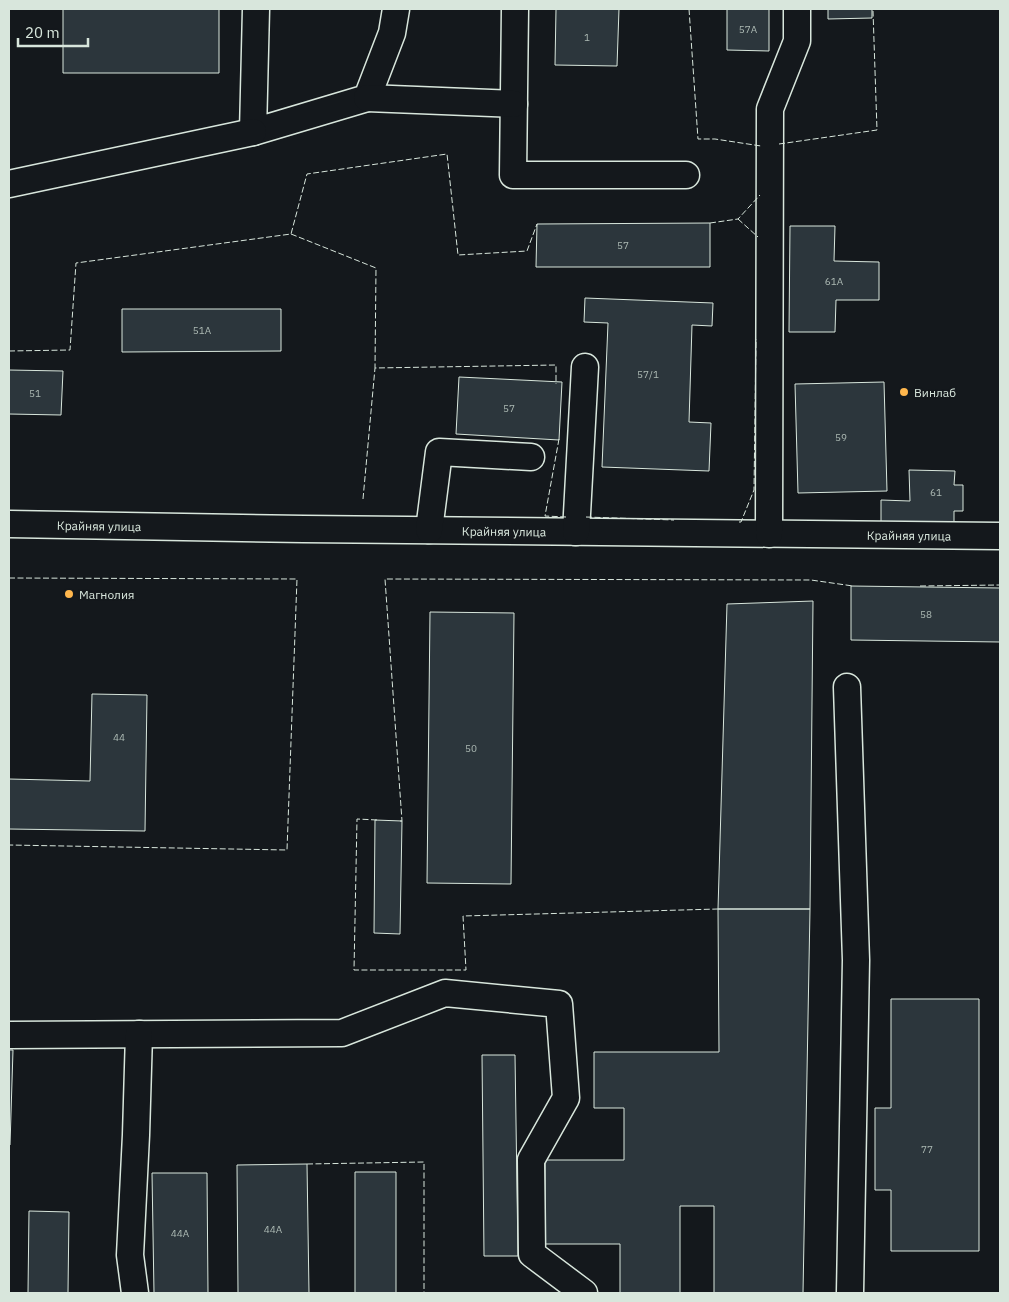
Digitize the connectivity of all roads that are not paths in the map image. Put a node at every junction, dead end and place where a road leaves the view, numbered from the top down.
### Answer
1 (256, 9) edge
2 (396, 9) edge
3 (515, 9) edge
4 (797, 9) edge
5 (367, 98) junction
6 (514, 104) junction
7 (253, 132) junction
8 (686, 175) dead end
9 (9, 184) edge
10 (585, 367) dead end
11 (531, 457) dead end
12 (9, 524) edge
13 (429, 530) junction
14 (576, 532) junction
15 (769, 534) junction
16 (1000, 536) edge
17 (847, 688) dead end
18 (139, 1034) junction
19 (9, 1035) edge
20 (135, 1293) edge
21 (584, 1293) edge
22 (850, 1293) edge

1 - 7 street
2 - 5 street
3 - 6 street
4 - 15 street
5 - 6 street
5 - 7 street
6 - 8 street
7 - 9 street
10 - 14 street
11 - 13 street
12 - 13 street, Крайняя улица
13 - 14 street, Крайняя улица
14 - 15 street, Крайняя улица
15 - 16 street, Крайняя улица
17 - 22 street
18 - 19 street
18 - 20 street
18 - 21 street

